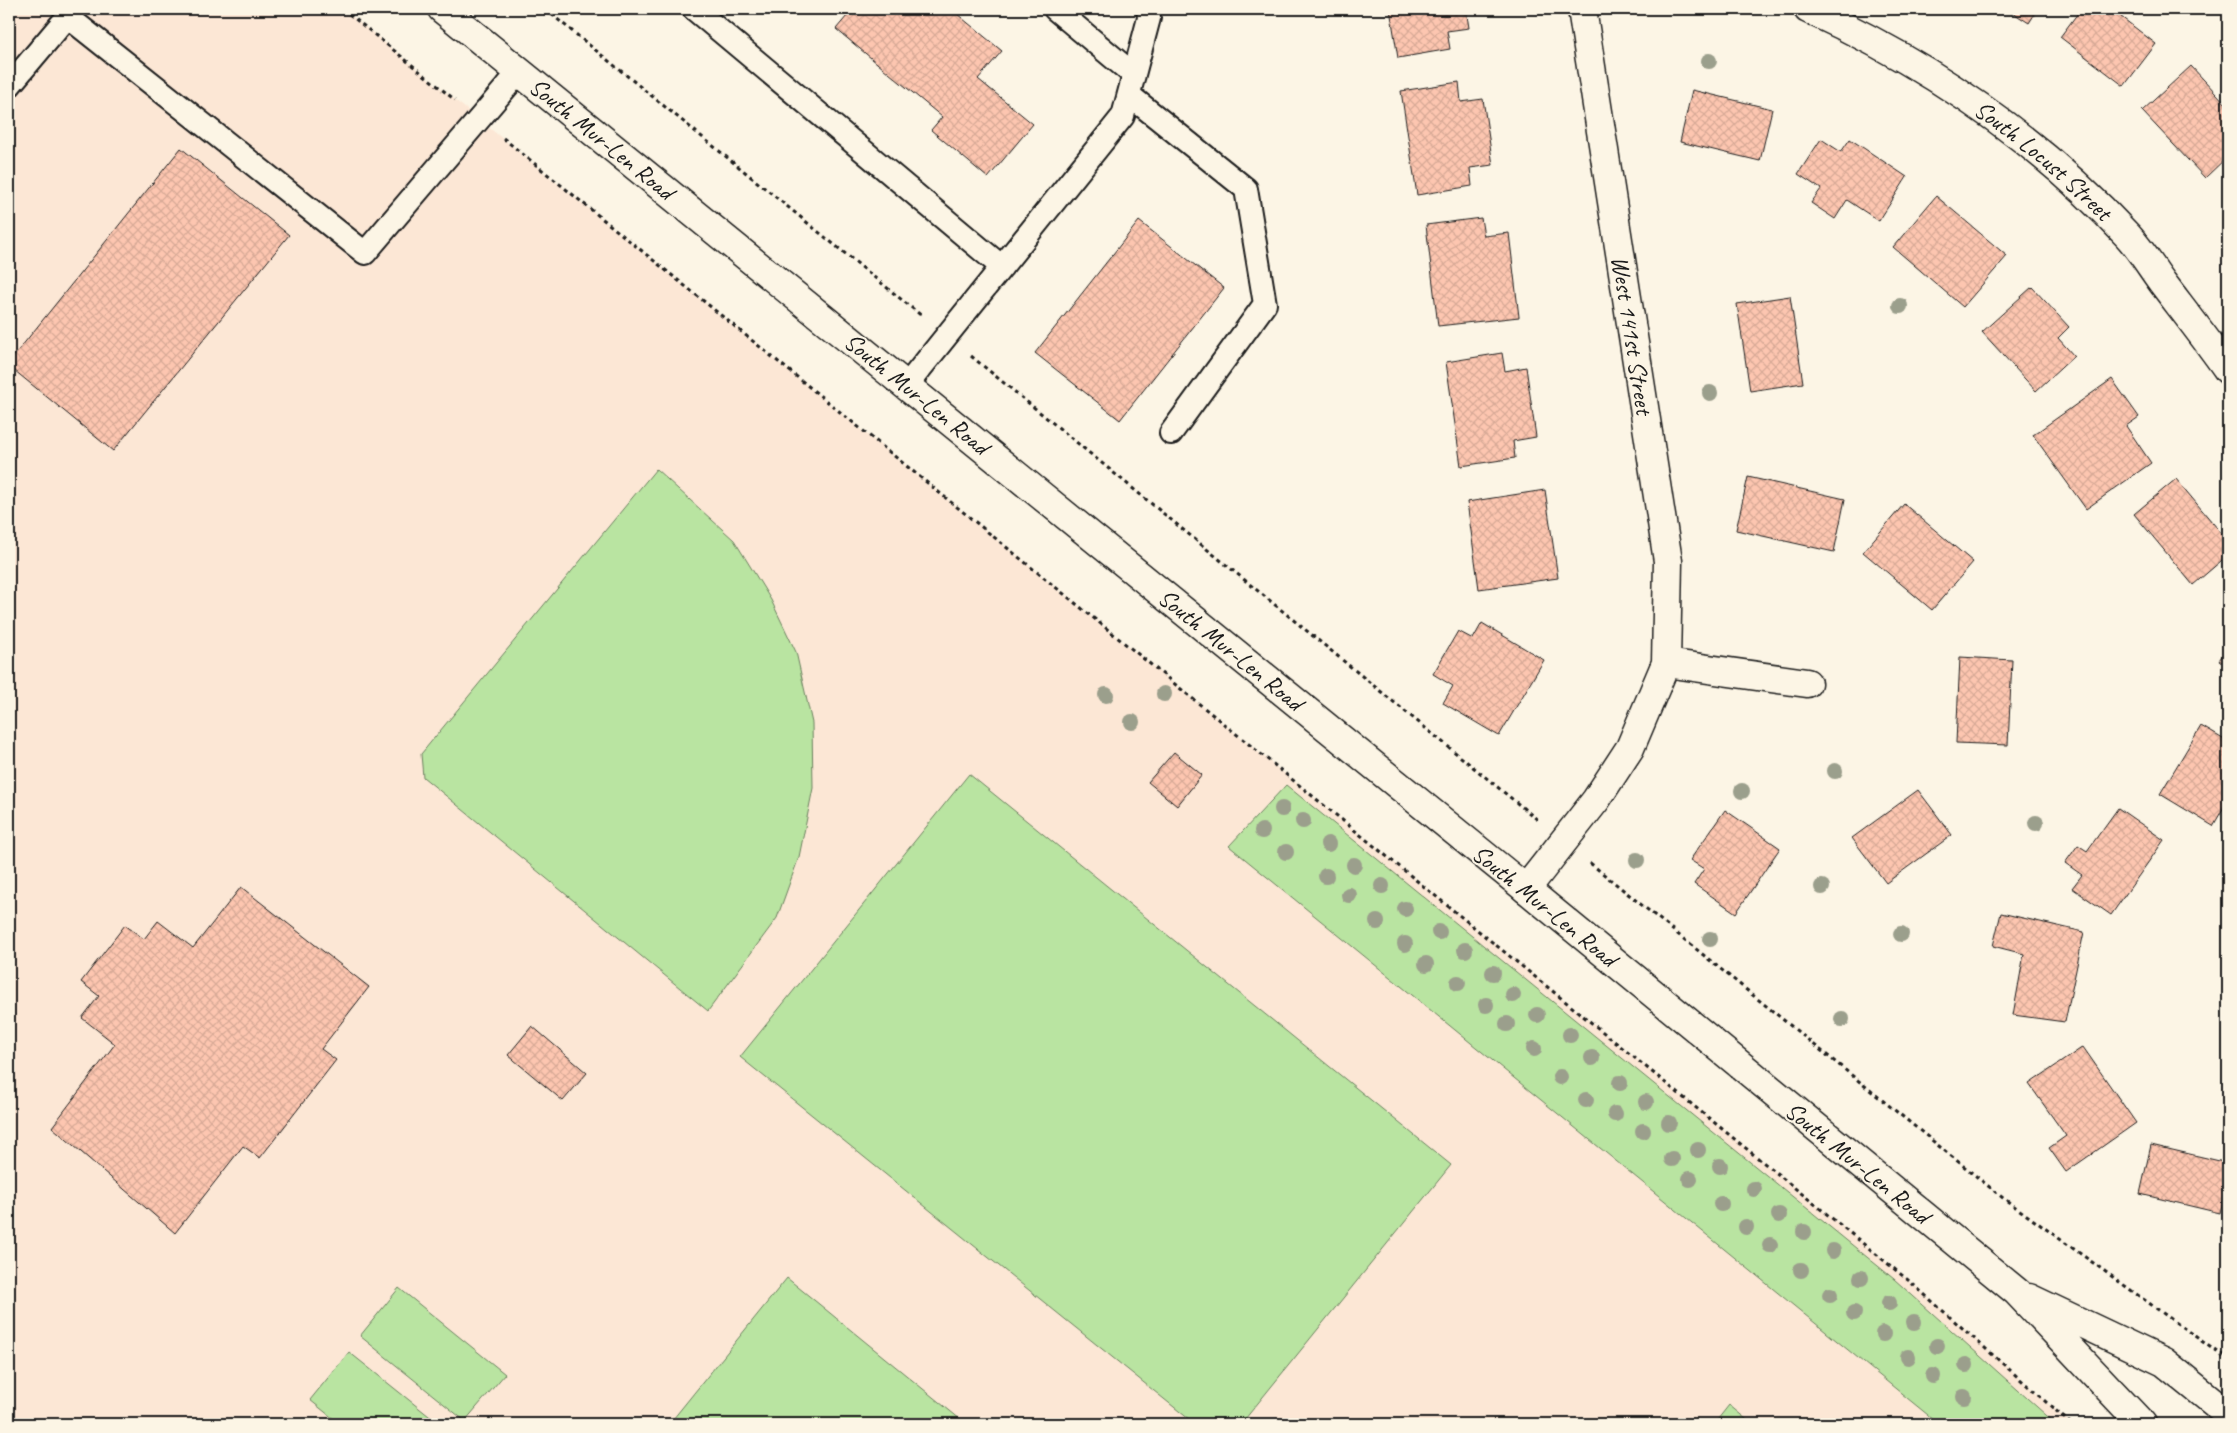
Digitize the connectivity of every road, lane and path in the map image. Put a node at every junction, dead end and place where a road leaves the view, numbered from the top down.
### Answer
1 (343, 9) edge
2 (442, 9) edge
3 (545, 9) edge
4 (694, 9) edge
5 (1055, 9) edge
6 (1148, 9) edge
7 (1582, 9) edge
8 (1808, 9) edge
9 (71, 13) edge
10 (520, 71) junction
11 (1131, 85) junction
12 (9, 86) edge
13 (479, 119) junction
14 (1002, 267) junction
15 (946, 336) junction
16 (2228, 370) edge
17 (906, 385) junction
18 (1171, 433) dead end
19 (1666, 663) junction
20 (1807, 683) dead end
21 (1563, 841) junction
22 (1526, 889) junction
23 (2016, 1292) junction
24 (2228, 1360) edge
25 (2228, 1414) edge
26 (2071, 1424) edge
27 (2142, 1424) edge

1 - 13 path
2 - 10 main road, South Mur-Len Road
3 - 15 path
4 - 14 lane
5 - 11 lane
6 - 11 lane
7 - 19 main road, West 141st Street
8 - 16 main road, South Locust Street
9 - 12 lane
9 - 13 lane
10 - 13 lane
10 - 17 main road, South Mur-Len Road
11 - 14 lane
11 - 18 lane
13 - 26 path
14 - 15 lane
15 - 17 lane
15 - 21 path
17 - 22 main road, South Mur-Len Road
19 - 20 main road
19 - 21 main road, West 141st Street
21 - 22 main road, West 141st Street
21 - 24 path
22 - 23 main road, South Mur-Len Road
23 - 25 main road, South Mur-Len Road
23 - 27 main road, South Mur-Len Road

